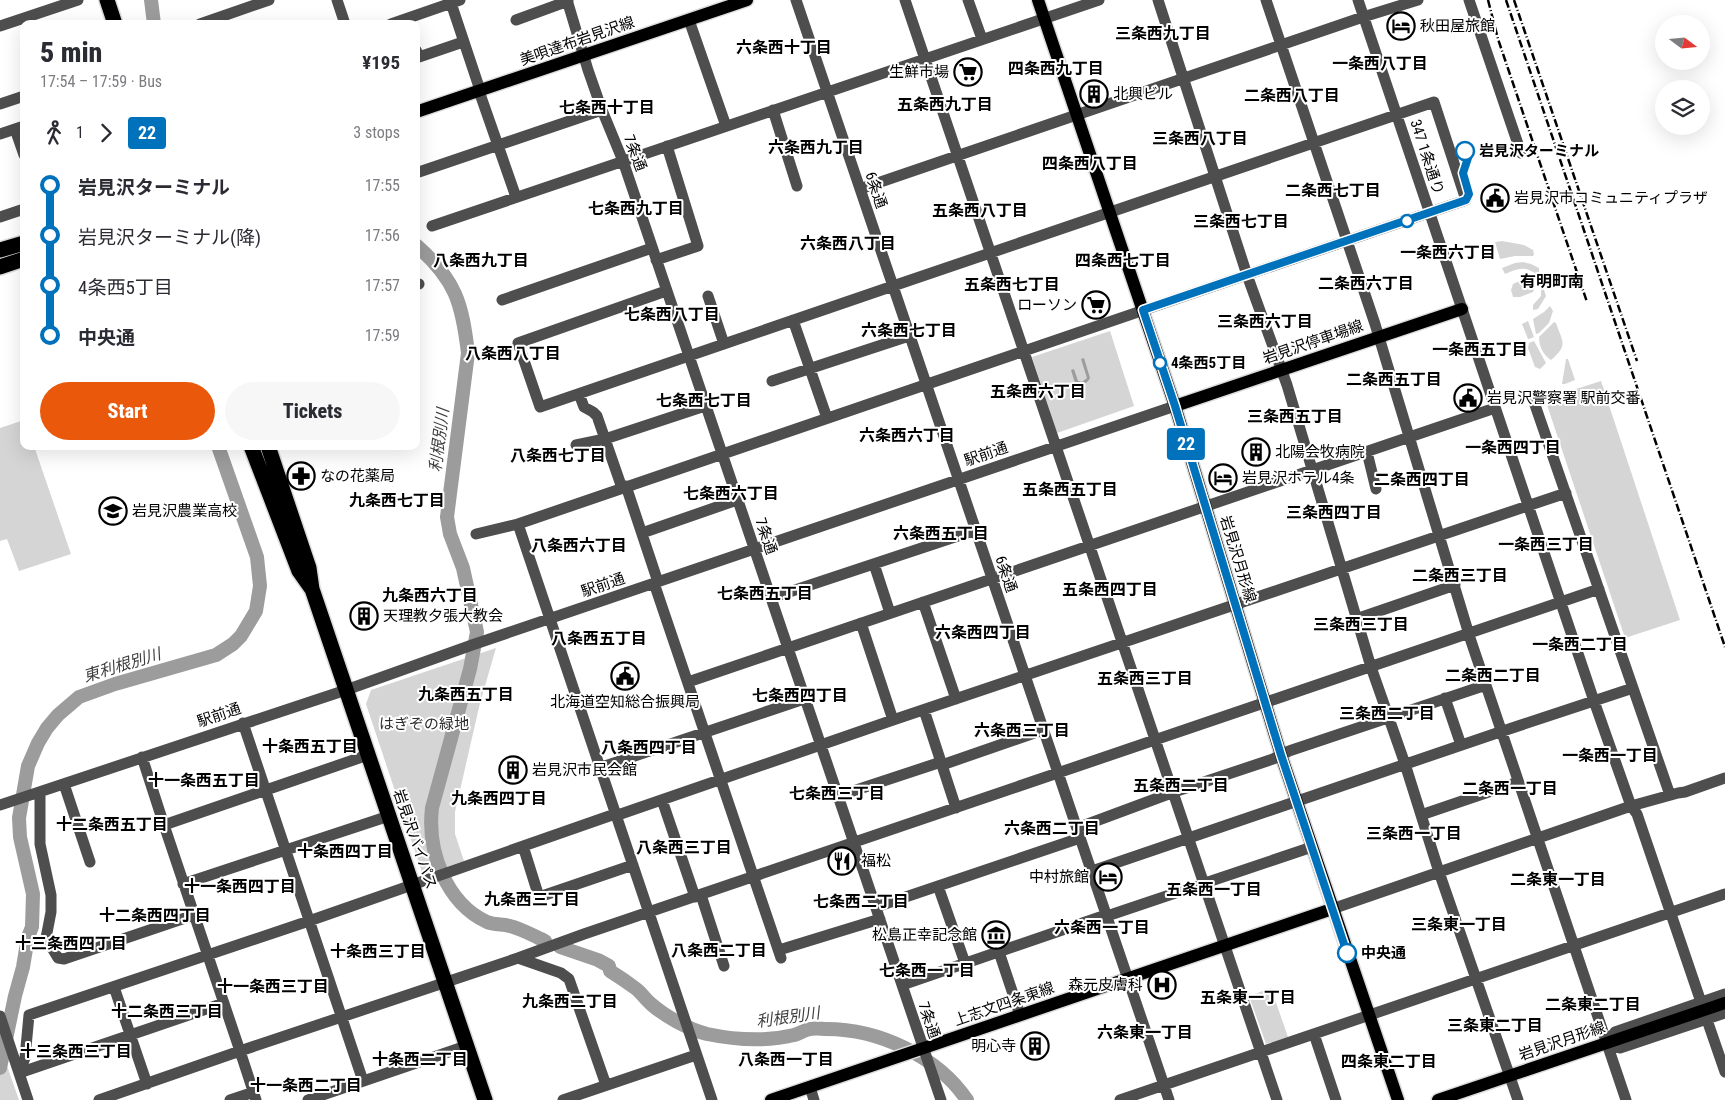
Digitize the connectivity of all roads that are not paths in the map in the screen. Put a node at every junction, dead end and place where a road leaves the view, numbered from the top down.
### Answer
1 (78, 0) edge
2 (107, 0) edge
3 (116, 0) edge
4 (270, 0) edge
5 (338, 0) edge
6 (568, 0) edge
7 (747, 0) edge
8 (796, 0) edge
9 (905, 0) edge
10 (968, 0) edge
11 (1038, 0) edge
12 (1098, 0) edge
13 (1158, 0) edge
14 (1266, 0) edge
15 (1358, 0) edge
16 (1418, 0) edge
17 (1469, 0) edge
18 (455, 2) edge
19 (1363, 17) junction
20 (1044, 18) junction
21 (114, 20) edge
22 (123, 20) edge
23 (212, 20) edge
24 (344, 20) edge
25 (409, 20) edge
26 (517, 20) dead end
27 (689, 20) junction
28 (1, 24) edge
29 (982, 39) junction
30 (463, 42) junction
31 (1282, 46) junction
32 (584, 56) junction
33 (420, 57) edge
34 (925, 59) junction
35 (1184, 79) junction
36 (480, 91) junction
37 (827, 92) junction
38 (20, 97) edge
39 (0, 104) edge
40 (602, 110) junction
41 (773, 110) junction
42 (420, 111) edge
43 (1397, 114) junction
44 (1077, 116) junction
45 (726, 126) junction
46 (19, 128) edge
47 (0, 134) edge
48 (1315, 143) junction
49 (499, 146) junction
50 (667, 146) junction
51 (1521, 153) dead end
52 (958, 156) junction
53 (623, 161) junction
54 (420, 172) edge
55 (1215, 176) junction
56 (797, 186) dead end
57 (860, 189) junction
58 (516, 197) junction
59 (20, 210) edge
60 (1110, 213) junction
61 (1429, 213) junction
62 (0, 217) edge
63 (432, 226) dead end
64 (1347, 241) junction
65 (20, 244) edge
66 (652, 248) junction
67 (0, 250) edge
68 (991, 253) junction
69 (20, 260) edge
70 (656, 260) junction
71 (0, 267) edge
72 (1247, 275) junction
73 (893, 286) junction
74 (666, 291) junction
75 (708, 296) dead end
76 (502, 300) dead end
77 (1462, 309) junction
78 (1143, 310) junction
79 (793, 320) junction
80 (909, 336) junction
81 (1379, 336) junction
82 (724, 344) junction
83 (1024, 351) junction
84 (688, 356) junction
85 (810, 370) junction
86 (1281, 370) junction
87 (772, 381) dead end
88 (926, 385) junction
89 (579, 394) junction
90 (1534, 402) dead end
91 (705, 406) junction
92 (1175, 406) junction
93 (1495, 408) junction
94 (827, 418) junction
95 (1410, 436) junction
96 (605, 440) junction
97 (576, 445) dead end
98 (1056, 446) junction
99 (253, 450) edge
100 (269, 450) edge
101 (1367, 452) junction
102 (722, 454) junction
103 (1312, 471) junction
104 (959, 479) junction
105 (624, 487) junction
106 (1376, 489) dead end
107 (1566, 493) junction
108 (737, 500) junction
109 (1205, 506) junction
110 (1528, 506) junction
111 (518, 524) junction
112 (976, 530) junction
113 (642, 532) junction
114 (476, 534) dead end
115 (1440, 534) junction
116 (1090, 546) junction
117 (754, 549) junction
118 (874, 564) junction
119 (1341, 569) junction
120 (992, 579) junction
121 (656, 582) junction
122 (1455, 585) junction
123 (312, 589) junction
124 (1599, 589) junction
125 (771, 598) junction
126 (923, 602) junction
127 (1561, 603) junction
128 (1236, 605) junction
129 (890, 613) junction
130 (1356, 618) junction
131 (549, 619) junction
132 (861, 623) junction
133 (1469, 634) junction
134 (1123, 643) junction
135 (787, 649) junction
136 (1371, 667) junction
137 (1025, 676) junction
138 (688, 682) junction
139 (1486, 685) junction
140 (1632, 688) junction
141 (346, 690) junction
142 (1444, 698) junction
143 (804, 699) junction
144 (956, 699) junction
145 (1594, 700) junction
146 (1264, 703) junction
147 (924, 710) junction
148 (1389, 718) junction
149 (893, 720) junction
150 (243, 723) junction
151 (1043, 730) junction
152 (1501, 731) junction
153 (706, 733) junction
154 (1156, 740) junction
155 (1461, 745) junction
156 (820, 746) junction
157 (368, 755) junction
158 (1281, 755) junction
159 (142, 757) junction
160 (941, 764) junction
161 (1405, 764) junction
162 (599, 768) junction
163 (1058, 774) junction
164 (1725, 778) edge
165 (722, 780) junction
166 (1518, 782) junction
167 (64, 784) junction
168 (264, 790) junction
169 (38, 792) junction
170 (1174, 792) junction
171 (1670, 795) junction
172 (838, 796) junction
173 (662, 800) junction
174 (1296, 801) junction
175 (4, 804) edge
176 (1630, 806) junction
177 (956, 808) junction
178 (615, 815) junction
179 (1421, 815) junction
180 (389, 816) junction
181 (164, 825) junction
182 (1078, 833) junction
183 (1189, 838) junction
184 (1537, 839) junction
185 (854, 844) junction
186 (523, 846) junction
187 (1312, 847) junction
188 (285, 850) junction
189 (90, 862) dead end
190 (633, 865) junction
191 (1092, 871) junction
192 (1439, 872) junction
193 (754, 876) junction
194 (183, 884) junction
195 (411, 884) junction
196 (1205, 884) junction
197 (938, 886) junction
198 (1725, 894) edge
199 (698, 896) junction
200 (876, 907) junction
201 (1332, 909) junction
202 (649, 912) junction
203 (1670, 913) junction
204 (194, 915) junction
205 (1106, 916) junction
206 (880, 919) junction
207 (309, 921) junction
208 (1225, 945) junction
209 (1574, 946) junction
210 (999, 952) junction
211 (207, 954) junction
212 (523, 957) junction
213 (965, 963) junction
214 (724, 966) dead end
215 (1128, 979) junction
216 (1477, 980) junction
217 (445, 982) junction
218 (902, 985) junction
219 (114, 987) junction
220 (1725, 994) edge
221 (224, 1003) junction
222 (1725, 1003) edge
223 (1702, 1004) junction
224 (1725, 1013) edge
225 (1020, 1015) junction
226 (0, 1016) edge
227 (342, 1016) junction
228 (1370, 1016) junction
229 (1706, 1018) junction
230 (1314, 1034) junction
231 (131, 1035) junction
232 (1606, 1044) junction
233 (466, 1046) junction
234 (926, 1046) junction
235 (240, 1051) junction
236 (1260, 1052) junction
237 (696, 1055) junction
238 (1725, 1072) edge
239 (19, 1073) junction
240 (1509, 1076) junction
241 (363, 1081) junction
242 (147, 1084) junction
243 (606, 1085) junction
244 (1164, 1085) junction
245 (810, 1087) junction
246 (255, 1096) edge
247 (28, 1100) edge
248 (100, 1100) edge
249 (230, 1100) edge
250 (308, 1100) edge
251 (485, 1100) edge
252 (563, 1100) edge
253 (712, 1100) edge
254 (771, 1100) edge
255 (814, 1100) edge
256 (940, 1100) edge
257 (1120, 1100) edge
258 (1169, 1100) edge
259 (1277, 1100) edge
260 (1336, 1100) edge
261 (1398, 1100) edge
262 (1438, 1100) edge
263 (1518, 1100) edge
264 (1626, 1100) edge

1 - 28 street
2 - 21 highway
3 - 22 highway
4 - 23 street
5 - 24 street
6 - 26 street
6 - 32 street, 7条通
7 - 27 main road, 美唄達布岩見沢線
8 - 37 street, 6条通
9 - 34 street
10 - 29 street
11 - 20 main road, 岩見沢月形線
12 - 20 street
13 - 35 street
14 - 31 street
15 - 19 street, 347 1条通り
16 - 19 street
17 - 51 street
18 - 25 street
18 - 30 street
19 - 31 street
19 - 43 street, 347 1条通り
20 - 29 street
20 - 44 main road, 岩見沢月形線
27 - 32 main road, 美唄達布岩見沢線
27 - 45 street
29 - 34 street
30 - 33 street
30 - 36 street
31 - 35 street
31 - 48 street
32 - 36 main road, 美唄達布岩見沢線
32 - 40 street, 7条通
34 - 37 street
34 - 52 street
35 - 44 street
35 - 55 street
36 - 42 main road, 美唄達布岩見沢線
36 - 49 street
37 - 41 street
37 - 57 street, 6条通
38 - 39 street
40 - 49 street
40 - 53 street, 7条通
41 - 45 street
41 - 56 street
43 - 48 street
43 - 61 street, 347 1条通り
43 - 61 street
44 - 52 street
44 - 60 main road, 岩見沢月形線
45 - 50 street
46 - 47 street
48 - 55 street
48 - 64 street
49 - 54 street
49 - 58 street
50 - 53 street
50 - 70 street
52 - 57 street
52 - 68 street
53 - 58 street
53 - 66 street, 7条通
55 - 60 street
55 - 72 street
57 - 73 street, 6条通
58 - 63 street
59 - 62 street
60 - 68 street
60 - 78 main road, 岩見沢月形線
61 - 64 street
61 - 77 street, 347 1条通り
64 - 72 street
64 - 81 street
65 - 67 highway
66 - 70 street, 7条通
66 - 76 street
68 - 73 street
68 - 83 street
69 - 71 highway
70 - 74 street, 7条通
72 - 78 street
72 - 86 street
73 - 79 street
73 - 80 street, 6条通
74 - 84 street, 7条通
74 - 89 street
75 - 82 street
77 - 81 main road, 岩見沢停車場線
77 - 93 street, 347 1条通り
78 - 83 street
78 - 92 main road, 岩見沢月形線
79 - 82 street
79 - 85 street
80 - 85 street
80 - 88 street, 6条通
81 - 86 main road, 岩見沢停車場線
81 - 95 street
82 - 84 street
83 - 88 street
83 - 98 street
84 - 89 street
84 - 91 street, 7条通
85 - 87 street
85 - 94 street
86 - 92 main road, 岩見沢停車場線
86 - 103 street
88 - 94 street
88 - 104 street, 6条通
89 - 96 street
90 - 107 street
91 - 96 street
91 - 102 street, 7条通
92 - 98 street, 駅前通
92 - 109 main road, 岩見沢月形線
93 - 95 street
93 - 110 street, 347 1条通り
94 - 102 street
95 - 101 street
95 - 115 street
96 - 97 street
96 - 105 street
98 - 104 street, 駅前通
98 - 116 street
99 - 123 highway, 岩見沢バイパス
100 - 123 highway, 岩見沢バイパス
101 - 103 street
101 - 106 street
102 - 105 street
102 - 108 street, 7条通
103 - 109 street
103 - 119 street
104 - 112 street, 6条通
104 - 117 street, 駅前通
105 - 111 street
105 - 113 street
107 - 110 street
107 - 124 street
108 - 113 street
108 - 117 street, 7条通
109 - 116 street
109 - 128 main road, 岩見沢月形線
110 - 115 street
110 - 127 street, 347 1条通り
111 - 114 street
111 - 131 street
112 - 118 street
112 - 120 street, 6条通
113 - 121 street
115 - 119 street
115 - 122 street
116 - 120 street
116 - 134 street
117 - 121 street, 駅前通
117 - 125 street, 7条通
118 - 125 street
118 - 129 street
119 - 128 street
119 - 130 street
120 - 126 street
120 - 137 street, 6条通
121 - 131 street, 駅前通
121 - 138 street
122 - 130 street
122 - 133 street
123 - 141 highway, 岩見沢バイパス
124 - 127 street
124 - 140 street
125 - 135 street, 7条通
126 - 129 street
126 - 144 street
127 - 133 street
127 - 145 street, 347 1条通り
128 - 134 street
128 - 146 main road, 岩見沢月形線
129 - 132 street
130 - 136 street
131 - 141 street, 駅前通
131 - 162 street
132 - 135 street
132 - 149 street
133 - 136 street
133 - 139 street
134 - 137 street
134 - 154 street
135 - 138 street
135 - 143 street, 7条通
136 - 146 street
136 - 148 street
137 - 144 street
137 - 151 street, 6条通
138 - 153 street
139 - 142 street
139 - 152 street
140 - 145 street
140 - 171 street
141 - 150 street, 駅前通
141 - 157 highway, 岩見沢バイパス
142 - 148 street
142 - 155 street
143 - 153 street
143 - 156 street, 7条通
144 - 147 street
145 - 152 street
145 - 176 street, 347 1条通り
146 - 154 street
146 - 158 main road, 岩見沢月形線
147 - 149 street
147 - 160 street
148 - 158 street
148 - 161 street
149 - 156 street
150 - 159 street, 駅前通
150 - 168 street
151 - 160 street
151 - 163 street, 6条通
152 - 155 street
152 - 166 street
153 - 162 street
153 - 165 street
154 - 163 street
154 - 170 street
155 - 161 street
156 - 165 street
156 - 172 street, 7条通
157 - 168 street
157 - 180 highway, 岩見沢バイパス
158 - 170 street
158 - 174 main road, 岩見沢月形線
159 - 167 street, 駅前通
159 - 181 street
160 - 172 street
160 - 177 street
161 - 174 street
161 - 179 street
162 - 178 street
163 - 177 street
163 - 182 street, 6条通
164 - 171 street
165 - 173 street
165 - 193 street
166 - 179 street
166 - 184 street
167 - 169 street, 駅前通
167 - 189 street
168 - 181 street
168 - 188 street
169 - 175 street, 駅前通
169 - 204 street
170 - 182 street
170 - 183 street
171 - 176 street
172 - 185 street, 7条通
173 - 178 street
173 - 199 street
174 - 183 street
174 - 187 main road, 岩見沢月形線
176 - 184 street
176 - 203 street, 347 1条通り
177 - 185 street
178 - 186 street
178 - 190 street
179 - 192 street
180 - 188 street
180 - 195 highway, 岩見沢バイパス
181 - 194 street
182 - 191 street, 6条通
182 - 197 street
183 - 191 street
183 - 196 street
184 - 192 street
184 - 209 street
185 - 193 street
185 - 200 street, 7条通
186 - 190 street
186 - 195 street
187 - 196 street
187 - 201 main road, 岩見沢月形線
188 - 194 street
188 - 207 street
190 - 202 street
191 - 205 street, 6条通
192 - 201 street
192 - 216 street
193 - 199 street
193 - 206 street
194 - 204 street
195 - 207 street
195 - 217 highway, 岩見沢バイパス
196 - 205 street
196 - 208 street
197 - 200 street
197 - 213 street
198 - 203 street
199 - 202 street
199 - 214 street
200 - 206 street, 7条通
201 - 208 main road, 上志文四条東線
201 - 228 main road, 岩見沢月形線
202 - 212 street
202 - 237 street
203 - 209 street
203 - 223 street, 347 1条通り
204 - 211 street
205 - 210 street
205 - 215 street, 6条通
206 - 218 street, 7条通
207 - 211 street
207 - 227 street
208 - 215 main road, 上志文四条東線
208 - 236 street
209 - 216 street
209 - 232 street
210 - 213 street
210 - 225 street
211 - 219 street
211 - 221 street
212 - 217 street
212 - 243 street
213 - 218 street
215 - 225 main road, 上志文四条東線
215 - 244 street, 6条通
216 - 228 street
216 - 240 street
217 - 227 street
217 - 233 highway, 岩見沢バイパス
218 - 234 street, 7条通
219 - 231 street
219 - 239 street
220 - 223 street
221 - 231 street
221 - 235 street
222 - 232 main road, 岩見沢月形線
223 - 232 street
224 - 229 street
225 - 234 main road, 上志文四条東線
226 - 239 street
227 - 235 street
227 - 241 street
228 - 230 street
228 - 261 main road, 岩見沢月形線
229 - 232 street
229 - 238 street
230 - 236 street
230 - 260 street
231 - 239 street
231 - 242 street
232 - 240 main road, 岩見沢月形線
232 - 264 street
233 - 241 street
233 - 251 highway, 岩見沢バイパス
234 - 245 main road, 上志文四条東線
234 - 256 street, 7条通
235 - 242 street
235 - 246 street
236 - 244 street
236 - 259 street
237 - 243 street
237 - 253 street
239 - 247 street
240 - 262 main road, 岩見沢月形線
240 - 263 street
241 - 250 street
242 - 248 street
243 - 252 street
244 - 257 street
244 - 258 street, 6条通
245 - 254 main road, 上志文四条東線
245 - 255 street
246 - 249 street

